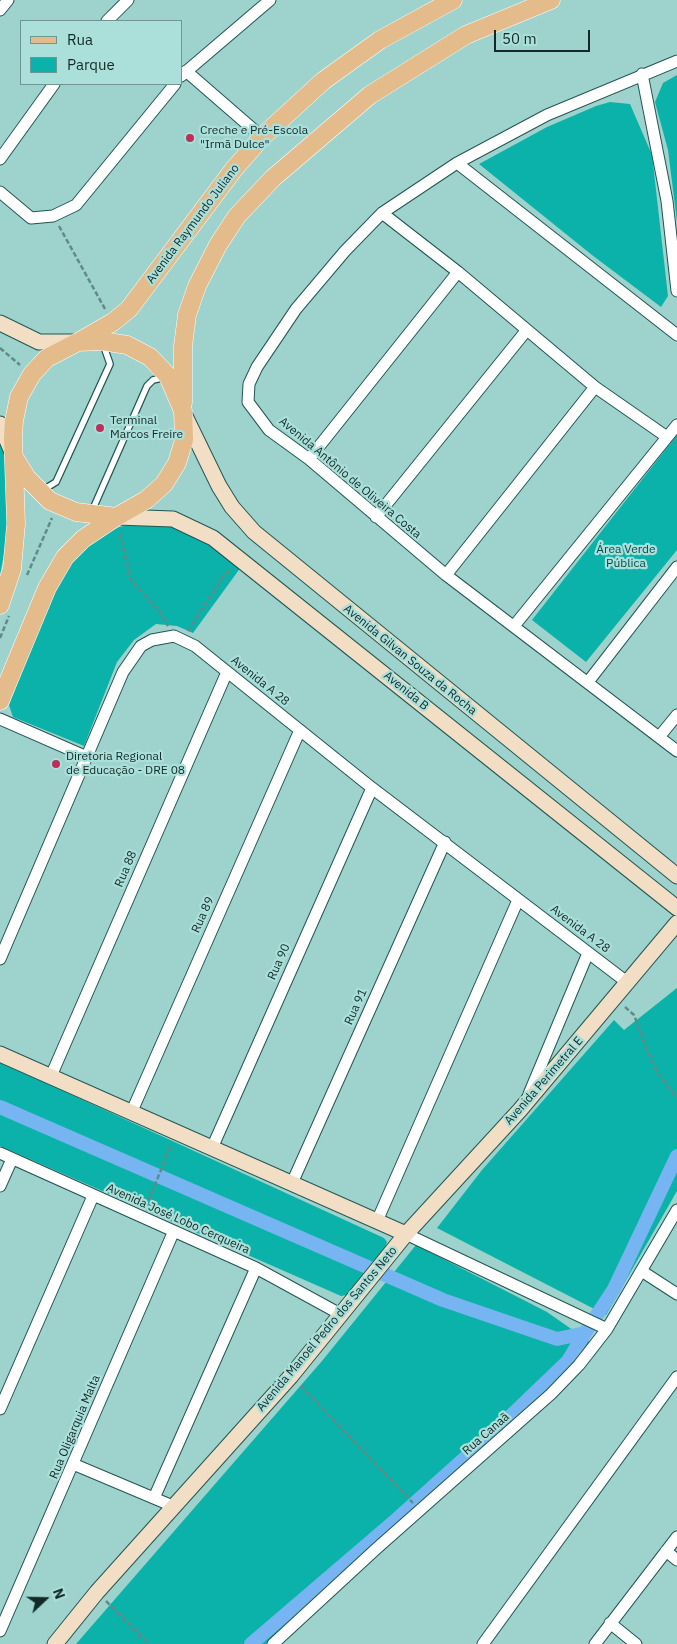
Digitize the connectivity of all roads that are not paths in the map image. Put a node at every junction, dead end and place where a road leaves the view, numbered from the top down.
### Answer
1 (8, 0) edge
2 (128, 0) edge
3 (270, 0) edge
4 (453, 0) edge
5 (551, 0) edge
6 (0, 10) edge
7 (108, 20) edge
8 (677, 61) edge
9 (183, 74) edge
10 (642, 74) junction
11 (53, 85) edge
12 (174, 85) edge
13 (262, 137) junction
14 (0, 159) edge
15 (457, 163) junction
16 (0, 192) edge
17 (382, 213) junction
18 (458, 272) junction
19 (677, 291) edge
20 (0, 323) edge
21 (526, 331) junction
22 (677, 335) edge
23 (102, 341) junction
24 (78, 342) junction
25 (168, 376) junction
26 (595, 388) junction
27 (182, 411) junction
28 (0, 424) edge
29 (677, 425) edge
30 (666, 437) junction
31 (14, 457) junction
32 (309, 460) junction
33 (39, 492) junction
34 (91, 515) junction
35 (116, 517) junction
36 (376, 517) junction
37 (677, 568) edge
38 (446, 575) junction
39 (6, 608) edge
40 (514, 626) junction
41 (227, 672) junction
42 (588, 682) junction
43 (0, 702) edge
44 (677, 715) edge
45 (0, 720) edge
46 (300, 730) junction
47 (659, 737) junction
48 (677, 751) edge
49 (87, 757) junction
50 (372, 788) junction
51 (445, 842) junction
52 (677, 876) edge
53 (518, 900) junction
54 (677, 908) edge
55 (677, 923) edge
56 (588, 953) junction
57 (0, 959) edge
58 (628, 983) junction
59 (0, 1054) edge
60 (51, 1076) junction
61 (524, 1105) junction
62 (132, 1111) junction
63 (212, 1148) junction
64 (0, 1153) edge
65 (12, 1158) junction
66 (292, 1183) junction
67 (0, 1186) edge
68 (93, 1196) junction
69 (677, 1210) edge
70 (377, 1221) junction
71 (173, 1233) junction
72 (406, 1234) junction
73 (256, 1268) junction
74 (643, 1272) junction
75 (677, 1294) edge
76 (342, 1315) junction
77 (603, 1328) junction
78 (677, 1377) edge
79 (0, 1408) edge
80 (73, 1464) junction
81 (154, 1498) junction
82 (175, 1508) junction
83 (677, 1537) edge
84 (666, 1551) junction
85 (677, 1560) edge
86 (610, 1623) junction
87 (0, 1631) edge
88 (55, 1644) edge
89 (273, 1644) edge
90 (483, 1644) edge
91 (595, 1644) edge
92 (636, 1644) edge

1 - 6 street
2 - 7 street
3 - 9 street
4 - 13 main road, Avenida Raymundo Juliano
5 - 27 main road
8 - 10 street, Avenida Antônio de Oliveira Costa
9 - 13 street
10 - 15 street, Avenida Antônio de Oliveira Costa
10 - 19 street
11 - 14 street
12 - 16 street
13 - 24 main road, Avenida Raymundo Juliano
15 - 17 street, Avenida Antônio de Oliveira Costa
15 - 22 street
17 - 18 street
17 - 32 street, Avenida Antônio de Oliveira Costa
18 - 21 street
18 - 32 street
20 - 24 street
21 - 26 street
21 - 36 street
23 - 24 main road
23 - 25 main road
23 - 33 lane
24 - 31 main road, Avenida Raymundo Juliano
25 - 27 main road
25 - 34 lane
26 - 30 street
26 - 38 street
27 - 35 main road
27 - 52 street, Avenida Gilvan Souza da Rocha
28 - 31 street
29 - 30 street
30 - 40 street
31 - 33 main road
31 - 39 main road, Avenida Raymundo Juliano
32 - 36 street, Avenida Antônio de Oliveira Costa
33 - 34 main road
34 - 35 main road
35 - 43 main road
35 - 54 street, Avenida B
36 - 38 street, Avenida Antônio de Oliveira Costa
37 - 42 street
38 - 40 street, Avenida Antônio de Oliveira Costa
40 - 42 street, Avenida Antônio de Oliveira Costa
41 - 46 street, Avenida A 28
41 - 49 street, Avenida A 28
41 - 60 street, Rua 88
42 - 47 street, Avenida Antônio de Oliveira Costa
44 - 47 street
45 - 49 street
46 - 50 street, Avenida A 28
46 - 62 street, Rua 89
47 - 48 street, Avenida Antônio de Oliveira Costa
49 - 57 street
50 - 51 street, Avenida A 28
50 - 63 street, Rua 90
51 - 53 street, Avenida A 28
51 - 66 street, Rua 91
53 - 56 street, Avenida A 28
53 - 70 street
55 - 58 street, Avenida Perimetral E
56 - 58 street, Avenida A 28
56 - 61 street
58 - 61 street, Avenida Perimetral E
59 - 60 street, Avenida Manoel Pedro dos Santos Neto
60 - 62 street, Avenida Manoel Pedro dos Santos Neto
61 - 72 street, Avenida Perimetral E
62 - 63 street, Avenida Manoel Pedro dos Santos Neto
63 - 66 street, Avenida Manoel Pedro dos Santos Neto
64 - 65 street, Avenida José Lobo Cerqueira
65 - 67 street
65 - 68 street, Avenida José Lobo Cerqueira
66 - 70 street, Avenida Manoel Pedro dos Santos Neto
68 - 71 street, Avenida José Lobo Cerqueira
68 - 79 street
69 - 74 street, Rua Canaã
70 - 72 street, Avenida Manoel Pedro dos Santos Neto
71 - 73 street, Avenida José Lobo Cerqueira
71 - 80 street, Rua Oligarquia Malta
72 - 76 street, Avenida Manoel Pedro dos Santos Neto
72 - 77 street
73 - 76 street, Avenida José Lobo Cerqueira
73 - 81 street
74 - 75 street
74 - 77 street, Rua Canaã
76 - 82 street, Avenida Manoel Pedro dos Santos Neto
77 - 89 street, Rua Canaã
78 - 90 street
80 - 81 street
80 - 87 street, Rua Oligarquia Malta
81 - 82 street
82 - 88 street, Avenida Manoel Pedro dos Santos Neto
83 - 84 street
84 - 85 street
84 - 86 street
86 - 91 street
86 - 92 street

